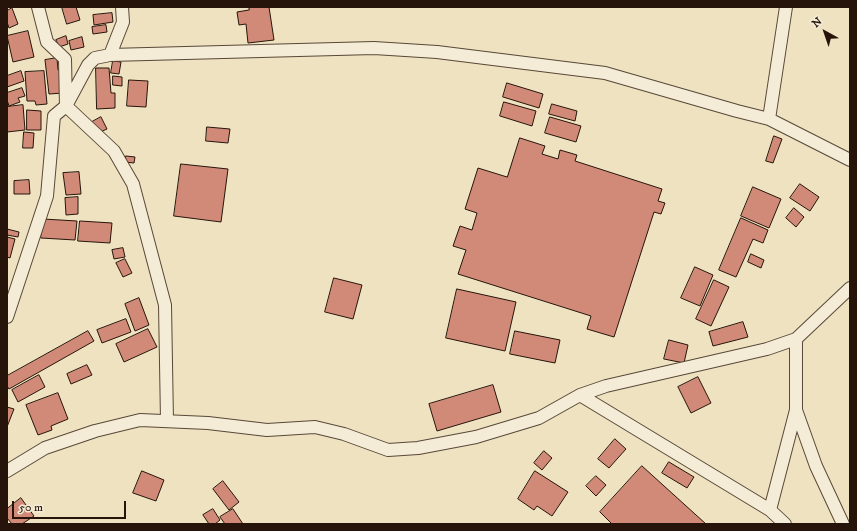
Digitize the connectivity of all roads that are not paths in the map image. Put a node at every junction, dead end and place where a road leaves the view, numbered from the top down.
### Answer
1 (38, 7) edge
2 (122, 7) edge
3 (786, 7) edge
4 (110, 55) junction
5 (66, 106) junction
6 (769, 118) junction
7 (850, 160) edge
8 (850, 288) edge
9 (7, 317) edge
10 (796, 339) junction
11 (580, 395) junction
12 (796, 410) junction
13 (167, 421) junction
14 (7, 471) edge
15 (770, 510) junction
16 (785, 524) edge
17 (843, 524) edge

1 - 5 street
2 - 4 street
3 - 6 street
4 - 5 street
4 - 6 street
5 - 9 street
5 - 13 street
6 - 7 street
8 - 10 street
10 - 11 street
10 - 12 street
11 - 13 street
11 - 15 street
12 - 15 street
12 - 17 street
13 - 14 street
15 - 16 street

